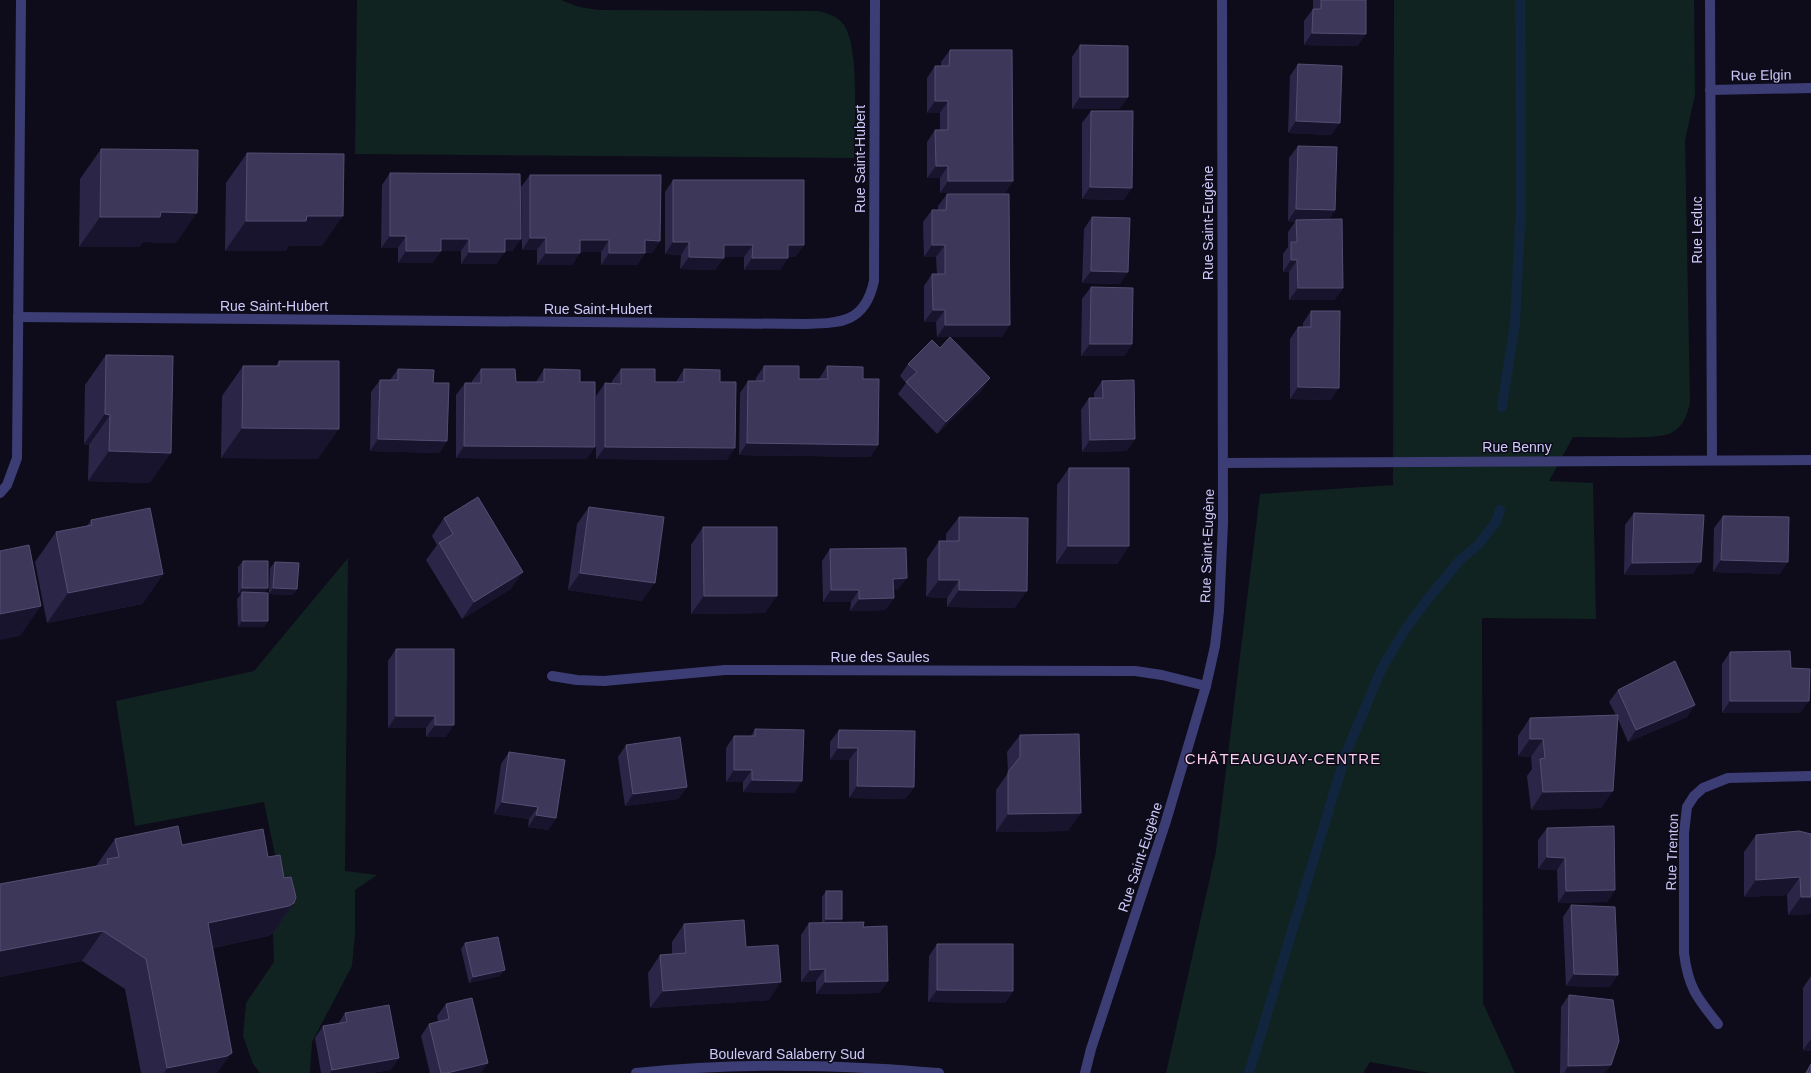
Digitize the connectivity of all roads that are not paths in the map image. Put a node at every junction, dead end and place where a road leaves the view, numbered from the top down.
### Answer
1 (21, 0) edge
2 (875, 0) edge
3 (1222, 0) edge
4 (1710, 0) edge
5 (1811, 88) edge
6 (1710, 90) junction
7 (18, 317) junction
8 (1712, 460) junction
9 (1811, 460) edge
10 (1223, 463) junction
11 (0, 493) edge
12 (552, 676) dead end
13 (1206, 686) junction
14 (1811, 776) edge
15 (1718, 1024) dead end
16 (636, 1073) edge
17 (939, 1073) edge
18 (1085, 1073) edge

1 - 7 street
2 - 7 street, Rue Saint-Hubert
3 - 10 street, Rue Saint-Eugène
4 - 6 street, Rue Leduc
5 - 6 street, Rue Elgin
6 - 8 street, Rue Leduc
7 - 11 street
8 - 9 street, Rue Benny
8 - 10 street, Rue Benny
10 - 13 street, Rue Saint-Eugène
12 - 13 street, Rue des Saules
13 - 18 street, Rue Saint-Eugène
14 - 15 street, Rue Trenton
16 - 17 street, Boulevard Salaberry Sud

